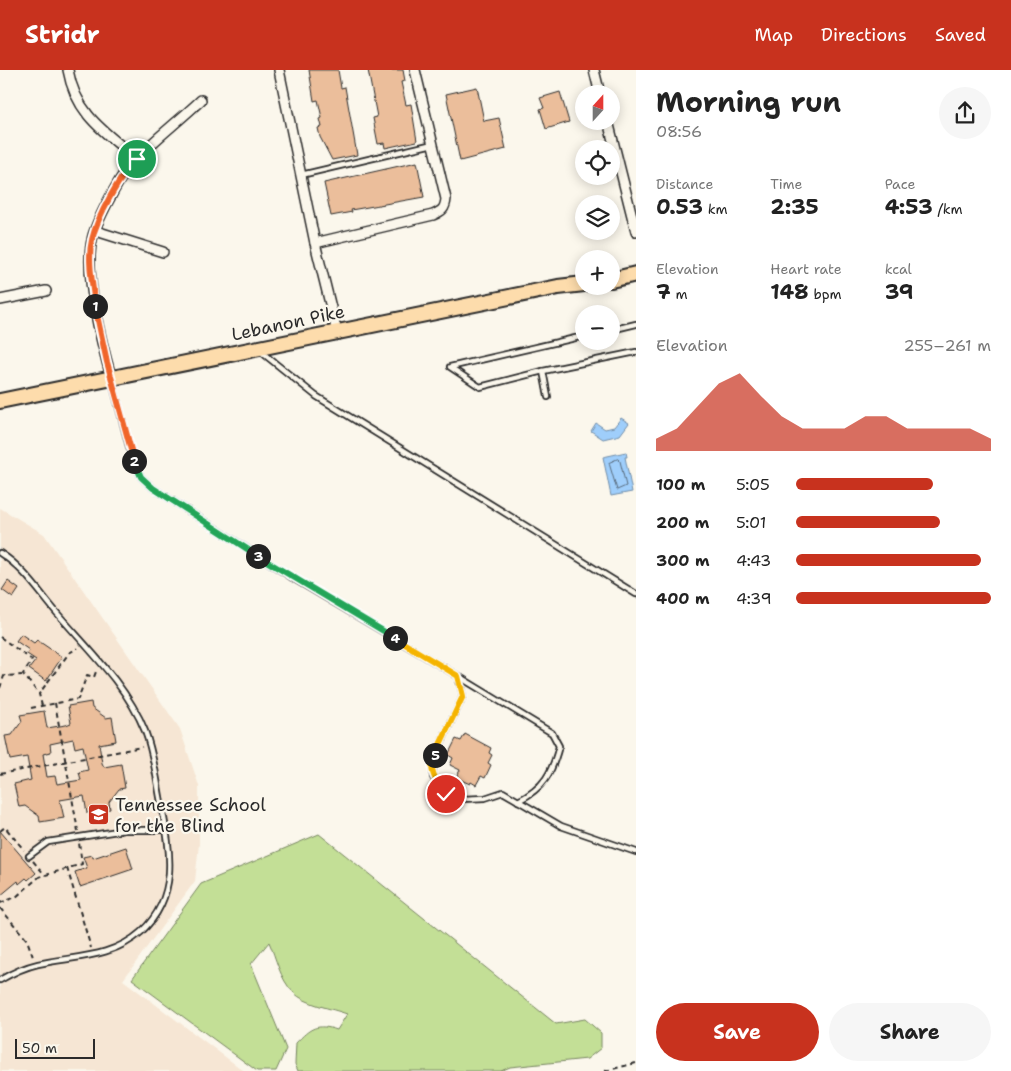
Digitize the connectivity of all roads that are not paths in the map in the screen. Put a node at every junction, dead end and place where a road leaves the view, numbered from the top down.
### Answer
1 (68, 70) edge
2 (280, 70) edge
3 (415, 70) edge
4 (594, 70) edge
5 (598, 85) edge
6 (201, 100) dead end
7 (610, 130) edge
8 (433, 144) junction
9 (137, 159) junction
10 (301, 175) junction
11 (96, 231) junction
12 (636, 232) edge
13 (315, 243) junction
14 (163, 252) dead end
15 (636, 274) edge
16 (620, 278) edge
17 (575, 285) edge
18 (46, 291) dead end
19 (0, 300) edge
20 (636, 324) edge
21 (620, 328) edge
22 (337, 332) junction
23 (575, 338) edge
24 (257, 348) junction
25 (636, 352) edge
26 (543, 371) junction
27 (112, 380) junction
28 (548, 397) dead end
29 (0, 401) edge
30 (0, 553) edge
31 (636, 594) edge
32 (458, 676) junction
33 (518, 801) junction
34 (167, 830) junction
35 (636, 852) edge
36 (29, 856) road end
37 (0, 980) edge

1 - 9 street
2 - 10 street
3 - 8 street
4 - 5 street
6 - 9 street
7 - 12 street
8 - 10 lane
8 - 13 street
9 - 11 street
10 - 13 street
11 - 14 street
11 - 27 street
13 - 22 street
15 - 16 main road
17 - 22 main road, Lebanon Pike
18 - 19 street
20 - 21 lane
22 - 24 main road, Lebanon Pike
23 - 26 lane
24 - 27 main road, Lebanon Pike
24 - 31 lane
25 - 26 lane
26 - 28 lane
27 - 29 main road, Lebanon Pike
27 - 32 lane
30 - 34 lane
32 - 33 lane
32 - 33 lane
33 - 35 lane
34 - 36 lane
34 - 37 lane

